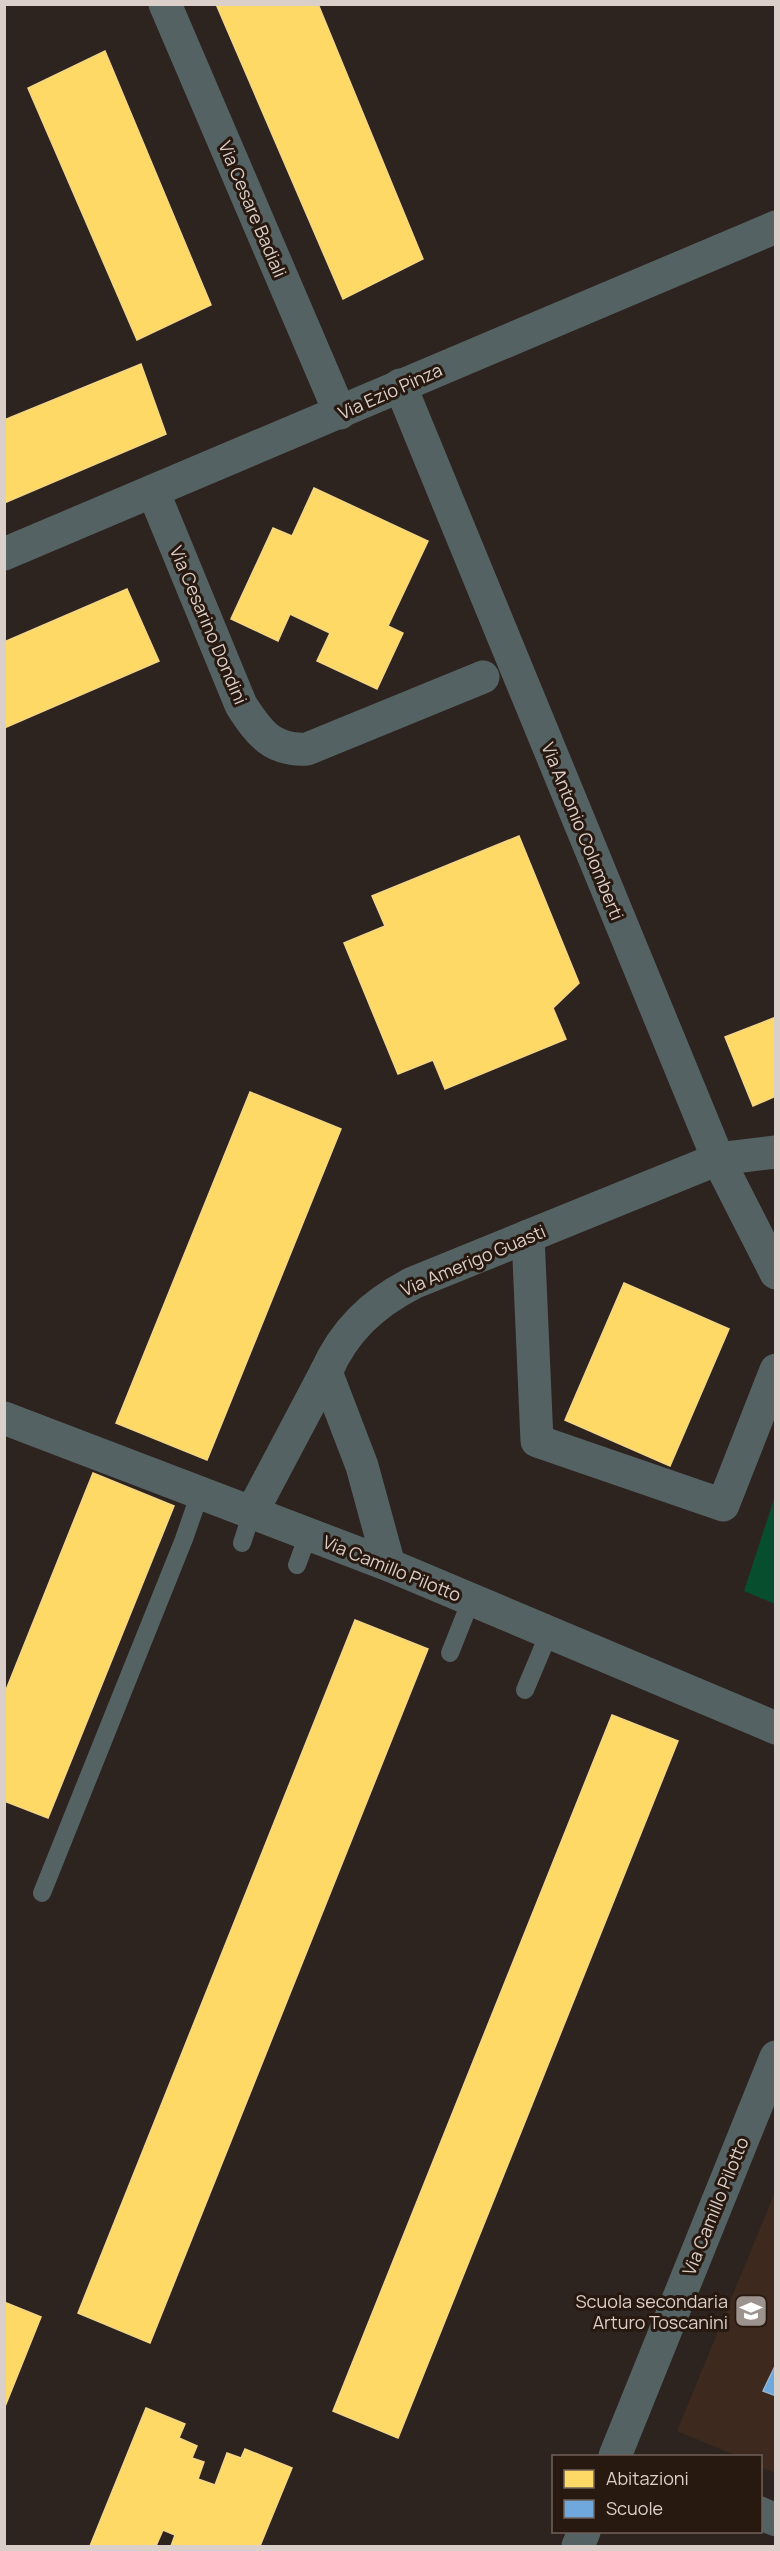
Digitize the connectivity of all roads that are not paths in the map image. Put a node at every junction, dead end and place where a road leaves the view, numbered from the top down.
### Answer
1 (165, 4) edge
2 (776, 227) edge
3 (400, 385) junction
4 (340, 413) junction
5 (153, 491) junction
6 (4, 554) edge
7 (483, 677) dead end
8 (776, 1152) edge
9 (718, 1159) junction
10 (528, 1236) junction
11 (776, 1273) edge
12 (776, 1370) edge
13 (326, 1372) junction
14 (4, 1418) edge
15 (200, 1493) junction
16 (252, 1512) junction
17 (309, 1535) junction
18 (242, 1543) dead end
19 (297, 1565) dead end
20 (389, 1565) junction
21 (471, 1600) junction
22 (549, 1633) junction
23 (450, 1653) dead end
24 (525, 1690) dead end
25 (776, 1728) edge
26 (42, 1893) dead end
27 (776, 2056) edge
28 (618, 2455) edge
29 (762, 2514) edge
30 (776, 2520) edge
31 (584, 2533) edge
32 (578, 2547) edge

1 - 4 street, Via Cesare Badiali
2 - 3 street, Via Ezio Pinza
3 - 4 street, Via Ezio Pinza
3 - 9 street, Via Antonio Colomberti
4 - 5 street, Via Ezio Pinza
5 - 6 street, Via Ezio Pinza
5 - 7 street, Via Cesarino Dondini
8 - 9 street, Via Amerigo Guasti
9 - 10 street, Via Amerigo Guasti
9 - 11 street, Via Antonio Colomberti
10 - 12 street
10 - 13 street, Via Amerigo Guasti
13 - 16 street, Via Amerigo Guasti
13 - 20 street
14 - 15 street, Via Camillo Pilotto
15 - 16 street, Via Camillo Pilotto
15 - 26 lane
16 - 17 street, Via Camillo Pilotto
16 - 18 lane
17 - 19 lane
17 - 20 street, Via Camillo Pilotto
20 - 21 street, Via Camillo Pilotto
21 - 22 street, Via Camillo Pilotto
21 - 23 lane
22 - 24 lane
22 - 25 street, Via Camillo Pilotto
27 - 28 street, Via Camillo Pilotto
29 - 30 street
31 - 32 street

